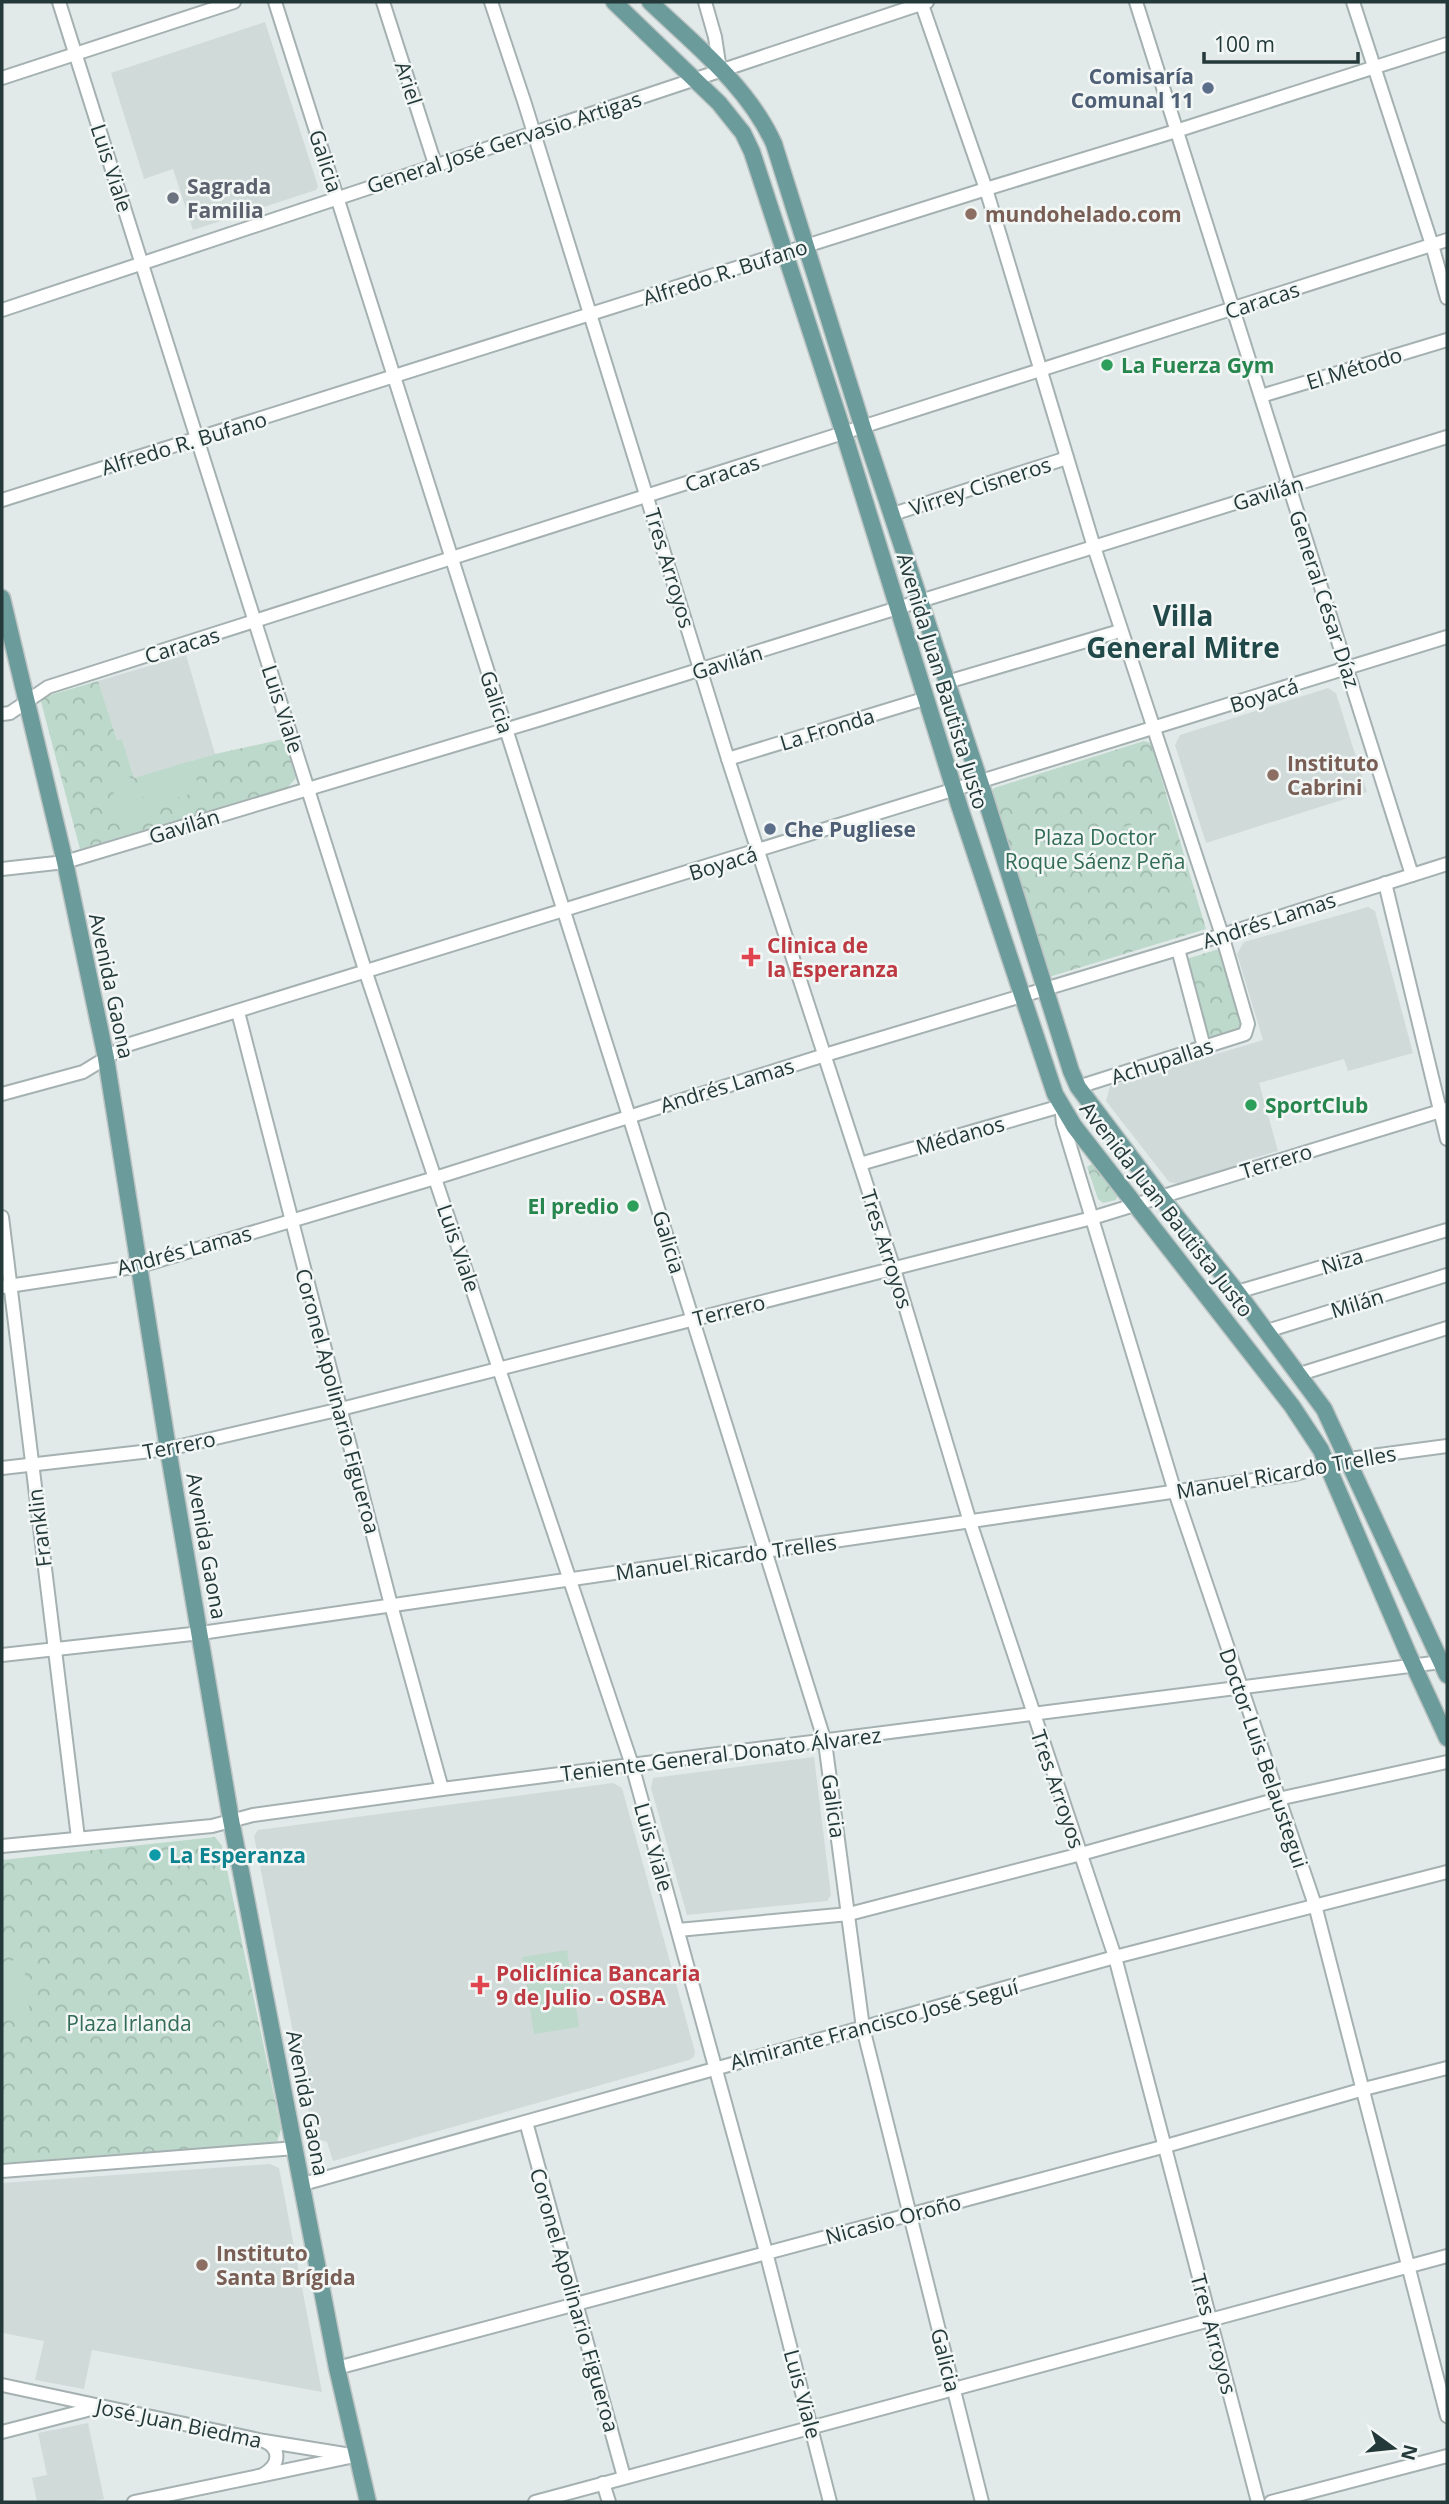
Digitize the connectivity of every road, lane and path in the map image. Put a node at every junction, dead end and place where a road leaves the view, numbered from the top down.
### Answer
1 (59, 2) edge
2 (234, 2) edge
3 (275, 2) edge
4 (383, 2) edge
5 (491, 2) edge
6 (614, 2) edge
7 (650, 2) edge
8 (705, 2) edge
9 (924, 2) edge
10 (1136, 2) edge
11 (1353, 2) edge
12 (1447, 44) edge
13 (76, 53) junction
14 (1374, 68) junction
15 (720, 70) junction
16 (2, 78) edge
17 (694, 79) junction
18 (1176, 131) junction
19 (533, 133) junction
20 (435, 164) junction
21 (986, 189) junction
22 (338, 196) junction
23 (1447, 240) edge
24 (1432, 244) junction
25 (806, 246) junction
26 (786, 252) junction
27 (142, 264) junction
28 (1447, 298) edge
29 (2, 310) edge
30 (1234, 310) junction
31 (590, 315) junction
32 (1447, 340) edge
33 (1040, 372) junction
34 (393, 377) junction
35 (1261, 396) junction
36 (863, 428) junction
37 (844, 434) junction
38 (1447, 436) edge
39 (198, 439) junction
40 (1067, 458) junction
41 (1289, 487) junction
42 (648, 496) junction
43 (2, 500) edge
44 (893, 514) junction
45 (1094, 547) junction
46 (451, 559) junction
47 (2, 598) edge
48 (922, 601) junction
49 (898, 608) junction
50 (255, 622) junction
51 (1120, 631) junction
52 (1447, 637) edge
53 (1347, 669) junction
54 (700, 670) junction
55 (947, 682) junction
56 (926, 698) junction
57 (27, 702) junction
58 (2, 714) edge
59 (1154, 728) junction
60 (506, 730) junction
61 (728, 759) junction
62 (980, 783) junction
63 (308, 789) junction
64 (955, 791) junction
65 (758, 852) junction
66 (65, 862) junction
67 (1447, 864) edge
68 (2, 869) edge
69 (1412, 875) junction
70 (1385, 883) junction
71 (564, 912) junction
72 (1222, 935) junction
73 (1178, 949) junction
74 (366, 973) junction
75 (1044, 988) junction
76 (1022, 996) junction
77 (238, 1012) junction
78 (1205, 1047) junction
79 (825, 1055) junction
80 (106, 1058) junction
81 (1078, 1087) junction
82 (2, 1094) edge
83 (1061, 1106) junction
84 (1444, 1110) edge
85 (629, 1116) junction
86 (1447, 1139) edge
87 (860, 1164) junction
88 (435, 1178) junction
89 (1160, 1196) junction
90 (1136, 1204) junction
91 (2, 1217) edge
92 (1092, 1218) junction
93 (291, 1220) junction
94 (1447, 1230) edge
95 (140, 1266) junction
96 (894, 1269) junction
97 (1447, 1275) edge
98 (6, 1286) edge
99 (1237, 1292) junction
100 (692, 1319) junction
101 (1447, 1328) edge
102 (1267, 1331) junction
103 (499, 1368) junction
104 (1300, 1374) junction
105 (341, 1409) junction
106 (1447, 1446) edge
107 (168, 1449) junction
108 (1349, 1459) junction
109 (32, 1465) junction
110 (1328, 1466) junction
111 (2, 1468) edge
112 (1175, 1492) junction
113 (970, 1522) junction
114 (764, 1551) junction
115 (570, 1579) junction
116 (391, 1605) junction
117 (201, 1633) junction
118 (54, 1648) junction
119 (2, 1654) edge
120 (1413, 1665) junction
121 (1445, 1666) edge
122 (1240, 1688) junction
123 (1033, 1713) junction
124 (1447, 1738) edge
125 (825, 1742) junction
126 (1447, 1762) edge
127 (632, 1765) junction
128 (442, 1789) junction
129 (1278, 1799) junction
130 (231, 1820) junction
131 (78, 1838) junction
132 (2, 1846) edge
133 (1080, 1854) junction
134 (1447, 1872) edge
135 (1315, 1905) junction
136 (849, 1914) junction
137 (678, 1930) junction
138 (1115, 1957) junction
139 (863, 2028) junction
140 (714, 2068) junction
141 (1447, 2068) edge
142 (1364, 2089) junction
143 (526, 2122) junction
144 (1166, 2146) junction
145 (296, 2148) junction
146 (2, 2171) edge
147 (303, 2184) junction
148 (910, 2214) junction
149 (766, 2252) junction
150 (1447, 2256) edge
151 (1409, 2266) junction
152 (575, 2304) junction
153 (1211, 2320) junction
154 (337, 2368) junction
155 (2, 2385) edge
156 (953, 2391) junction
157 (98, 2407) junction
158 (1447, 2416) edge
159 (812, 2427) junction
160 (2, 2432) edge
161 (264, 2441) junction
162 (357, 2456) junction
163 (1447, 2456) edge
164 (264, 2474) junction
165 (624, 2477) junction
166 (603, 2483) junction
167 (194, 2489) junction
168 (134, 2502) edge
169 (197, 2502) edge
170 (368, 2502) edge
171 (535, 2502) edge
172 (609, 2502) edge
173 (830, 2502) edge
174 (982, 2502) edge
175 (1258, 2502) edge
176 (1272, 2502) edge

1 - 13 street, Luis Viale
2 - 13 street
3 - 22 street, Galicia
4 - 20 street, Ariel
5 - 19 street, Tres Arroyos
6 - 17 main road, Avenida Juan Bautista Justo
7 - 15 main road, Avenida Juan Bautista Justo
8 - 15 street
9 - 15 street, General José Gervasio Artigas
9 - 21 street
10 - 18 street, General César Díaz
11 - 14 street
12 - 14 street, Alfredo R. Bufano
13 - 16 street
13 - 27 street, Luis Viale
14 - 18 street, Alfredo R. Bufano
14 - 24 street
15 - 17 street, General José Gervasio Artigas
15 - 25 main road, Avenida Juan Bautista Justo
17 - 19 street, General José Gervasio Artigas
17 - 26 main road, Avenida Juan Bautista Justo
18 - 21 street, Alfredo R. Bufano
18 - 30 street, General César Díaz
19 - 20 street, General José Gervasio Artigas
19 - 31 street, Tres Arroyos
20 - 22 street, General José Gervasio Artigas
21 - 25 street, Alfredo R. Bufano
21 - 33 street
22 - 27 street, General José Gervasio Artigas
22 - 34 street, Galicia
23 - 24 street, Caracas
24 - 28 street
24 - 30 street, Caracas
25 - 26 street, Alfredo R. Bufano
25 - 36 main road, Avenida Juan Bautista Justo
26 - 31 street, Alfredo R. Bufano
26 - 37 main road, Avenida Juan Bautista Justo
27 - 29 street, General José Gervasio Artigas
27 - 39 street, Luis Viale
30 - 33 street, Caracas
30 - 35 street, General César Díaz
31 - 34 street, Alfredo R. Bufano
31 - 42 street, Tres Arroyos
32 - 35 street, El Método
33 - 36 street, Caracas
33 - 40 street
34 - 39 street, Alfredo R. Bufano
34 - 46 street, Galicia
35 - 41 street, General César Díaz
36 - 37 street, Caracas
36 - 44 main road, Avenida Juan Bautista Justo
37 - 42 street, Caracas
37 - 49 main road, Avenida Juan Bautista Justo
38 - 41 street, Gavilán
39 - 43 street, Alfredo R. Bufano
39 - 50 street, Luis Viale
40 - 44 street, Virrey Cisneros
40 - 45 street
41 - 45 street, Gavilán
41 - 53 street, General César Díaz
42 - 46 street, Caracas
42 - 54 street, Tres Arroyos
44 - 48 main road, Avenida Juan Bautista Justo
45 - 48 street, Gavilán
45 - 51 street
46 - 50 street, Caracas
46 - 60 street, Galicia
47 - 57 main road, Avenida Gaona
48 - 49 street, Gavilán
48 - 55 main road, Avenida Juan Bautista Justo
49 - 54 street, Gavilán
49 - 56 main road, Avenida Juan Bautista Justo
50 - 57 street, Caracas
50 - 63 street, Luis Viale
51 - 55 street
51 - 59 street
52 - 53 street, Boyacá
53 - 59 street, Boyacá
53 - 69 street, General César Díaz
54 - 60 street, Gavilán
54 - 61 street, Tres Arroyos
55 - 62 main road, Avenida Juan Bautista Justo
56 - 61 street, La Fronda
56 - 64 main road, Avenida Juan Bautista Justo
57 - 58 street, Caracas
57 - 66 main road, Avenida Gaona
59 - 62 street, Boyacá
59 - 72 street
60 - 63 street, Gavilán
60 - 71 street, Galicia
61 - 65 street, Tres Arroyos
62 - 64 street, Boyacá
62 - 75 main road, Avenida Juan Bautista Justo
63 - 66 street, Gavilán
63 - 74 street, Luis Viale
64 - 65 street, Boyacá
64 - 76 main road, Avenida Juan Bautista Justo
65 - 71 street, Boyacá
65 - 79 street, Tres Arroyos
66 - 68 street, Gavilán
66 - 80 main road, Avenida Gaona
67 - 69 street, Andrés Lamas
69 - 70 street, Andrés Lamas
70 - 72 street, Andrés Lamas
70 - 84 street
71 - 74 street, Boyacá
71 - 85 street, Galicia
72 - 73 street, Andrés Lamas
72 - 78 street, Achupallas
73 - 75 street, Andrés Lamas
73 - 78 street
74 - 77 street, Boyacá
74 - 88 street, Luis Viale
75 - 76 street, Andrés Lamas
75 - 81 main road, Avenida Juan Bautista Justo
76 - 79 street, Andrés Lamas
76 - 83 main road, Avenida Juan Bautista Justo
77 - 80 street, Boyacá
77 - 93 street, Coronel Apolinario Figueroa
78 - 81 street, Achupallas
79 - 85 street, Andrés Lamas
79 - 87 street, Tres Arroyos
80 - 82 street, Boyacá
80 - 95 main road, Avenida Gaona
81 - 89 main road, Avenida Juan Bautista Justo
83 - 87 street, Médanos
83 - 90 main road, Avenida Juan Bautista Justo
83 - 92 street, Doctor Luis Belaustegui
84 - 86 street
84 - 89 street, Terrero
85 - 88 street, Andrés Lamas
85 - 100 street, Galicia
87 - 96 street, Tres Arroyos
88 - 93 street, Andrés Lamas
88 - 103 street, Luis Viale
89 - 90 street, Terrero
89 - 99 main road, Avenida Juan Bautista Justo
90 - 92 street, Terrero
90 - 110 main road, Avenida Juan Bautista Justo
91 - 98 street, Franklin
92 - 96 street, Terrero
92 - 112 street, Doctor Luis Belaustegui
93 - 95 street, Andrés Lamas
93 - 105 street, Coronel Apolinario Figueroa
94 - 99 street, Niza
95 - 98 street, Andrés Lamas
95 - 107 main road, Avenida Gaona
96 - 100 street, Terrero
96 - 113 street, Tres Arroyos
97 - 102 street, Milán
98 - 109 street, Franklin
99 - 102 main road, Avenida Juan Bautista Justo
100 - 103 street, Terrero
100 - 114 street, Galicia
101 - 104 street
102 - 104 main road, Avenida Juan Bautista Justo
103 - 105 street, Terrero
103 - 115 street, Luis Viale
104 - 108 main road, Avenida Juan Bautista Justo
105 - 107 street, Terrero
105 - 116 street, Coronel Apolinario Figueroa
106 - 108 street, Manuel Ricardo Trelles
107 - 109 street, Terrero
107 - 117 main road, Avenida Gaona
108 - 110 street, Manuel Ricardo Trelles
108 - 121 main road, Avenida Juan Bautista Justo
109 - 111 street, Terrero
109 - 118 street, Franklin
110 - 112 street, Manuel Ricardo Trelles
110 - 120 main road, Avenida Juan Bautista Justo
112 - 113 street, Manuel Ricardo Trelles
112 - 122 street, Doctor Luis Belaustegui
113 - 114 street, Manuel Ricardo Trelles
113 - 123 street, Tres Arroyos
114 - 115 street, Manuel Ricardo Trelles
114 - 125 street, Galicia
115 - 116 street, Manuel Ricardo Trelles
115 - 127 street, Luis Viale
116 - 117 street, Manuel Ricardo Trelles
116 - 128 street, Coronel Apolinario Figueroa
117 - 118 street, Manuel Ricardo Trelles
117 - 130 main road, Avenida Gaona
118 - 119 street, Manuel Ricardo Trelles
118 - 131 street, Franklin
120 - 121 street, Teniente General Donato Álvarez
120 - 122 street, Teniente General Donato Álvarez
120 - 124 main road, Avenida Juan Bautista Justo
122 - 123 street, Teniente General Donato Álvarez
122 - 129 street, Doctor Luis Belaustegui
123 - 125 street, Teniente General Donato Álvarez
123 - 133 street, Tres Arroyos
125 - 127 street, Teniente General Donato Álvarez
125 - 136 street, Galicia
126 - 129 street
127 - 128 street, Teniente General Donato Álvarez
127 - 137 street, Luis Viale
128 - 130 street, Teniente General Donato Álvarez
129 - 133 street
129 - 135 street, Doctor Luis Belaustegui
130 - 131 street, Teniente General Donato Álvarez
130 - 145 main road, Avenida Gaona
131 - 132 street, Teniente General Donato Álvarez
133 - 136 street
133 - 138 street, Tres Arroyos
134 - 135 street, Almirante Francisco José Seguí
135 - 138 street, Almirante Francisco José Seguí
135 - 142 street, Doctor Luis Belaustegui
136 - 137 street
136 - 139 street, Galicia
137 - 140 street, Luis Viale
138 - 139 street, Almirante Francisco José Seguí
138 - 144 street, Tres Arroyos
139 - 140 street, Almirante Francisco José Seguí
139 - 148 street, Galicia
140 - 143 street, Almirante Francisco José Seguí
140 - 149 street, Luis Viale
141 - 142 street, Nicasio Oroño
142 - 144 street, Nicasio Oroño
142 - 151 street, Doctor Luis Belaustegui
143 - 147 street, Almirante Francisco José Seguí
143 - 152 street, Coronel Apolinario Figueroa
144 - 148 street, Nicasio Oroño
144 - 153 street, Tres Arroyos
145 - 146 street
145 - 147 main road, Avenida Gaona
147 - 154 main road, Avenida Gaona
148 - 149 street, Nicasio Oroño
148 - 156 street, Galicia
149 - 152 street, Nicasio Oroño
149 - 159 street, Luis Viale
150 - 151 street
151 - 153 street
151 - 158 street, Doctor Luis Belaustegui
152 - 154 street, Nicasio Oroño
152 - 165 street, Coronel Apolinario Figueroa
153 - 156 street
153 - 175 street, Tres Arroyos
154 - 162 main road, Avenida Gaona
155 - 157 street, José Juan Biedma
156 - 159 street
156 - 174 street, Galicia
157 - 160 street
157 - 161 street, José Juan Biedma
159 - 165 street
159 - 173 street, Luis Viale
161 - 162 street, José Juan Biedma
161 - 164 street
162 - 164 street
162 - 170 main road, Avenida Gaona
163 - 176 street
164 - 167 street
165 - 166 street
166 - 171 street
166 - 172 street
167 - 168 street
167 - 169 street

